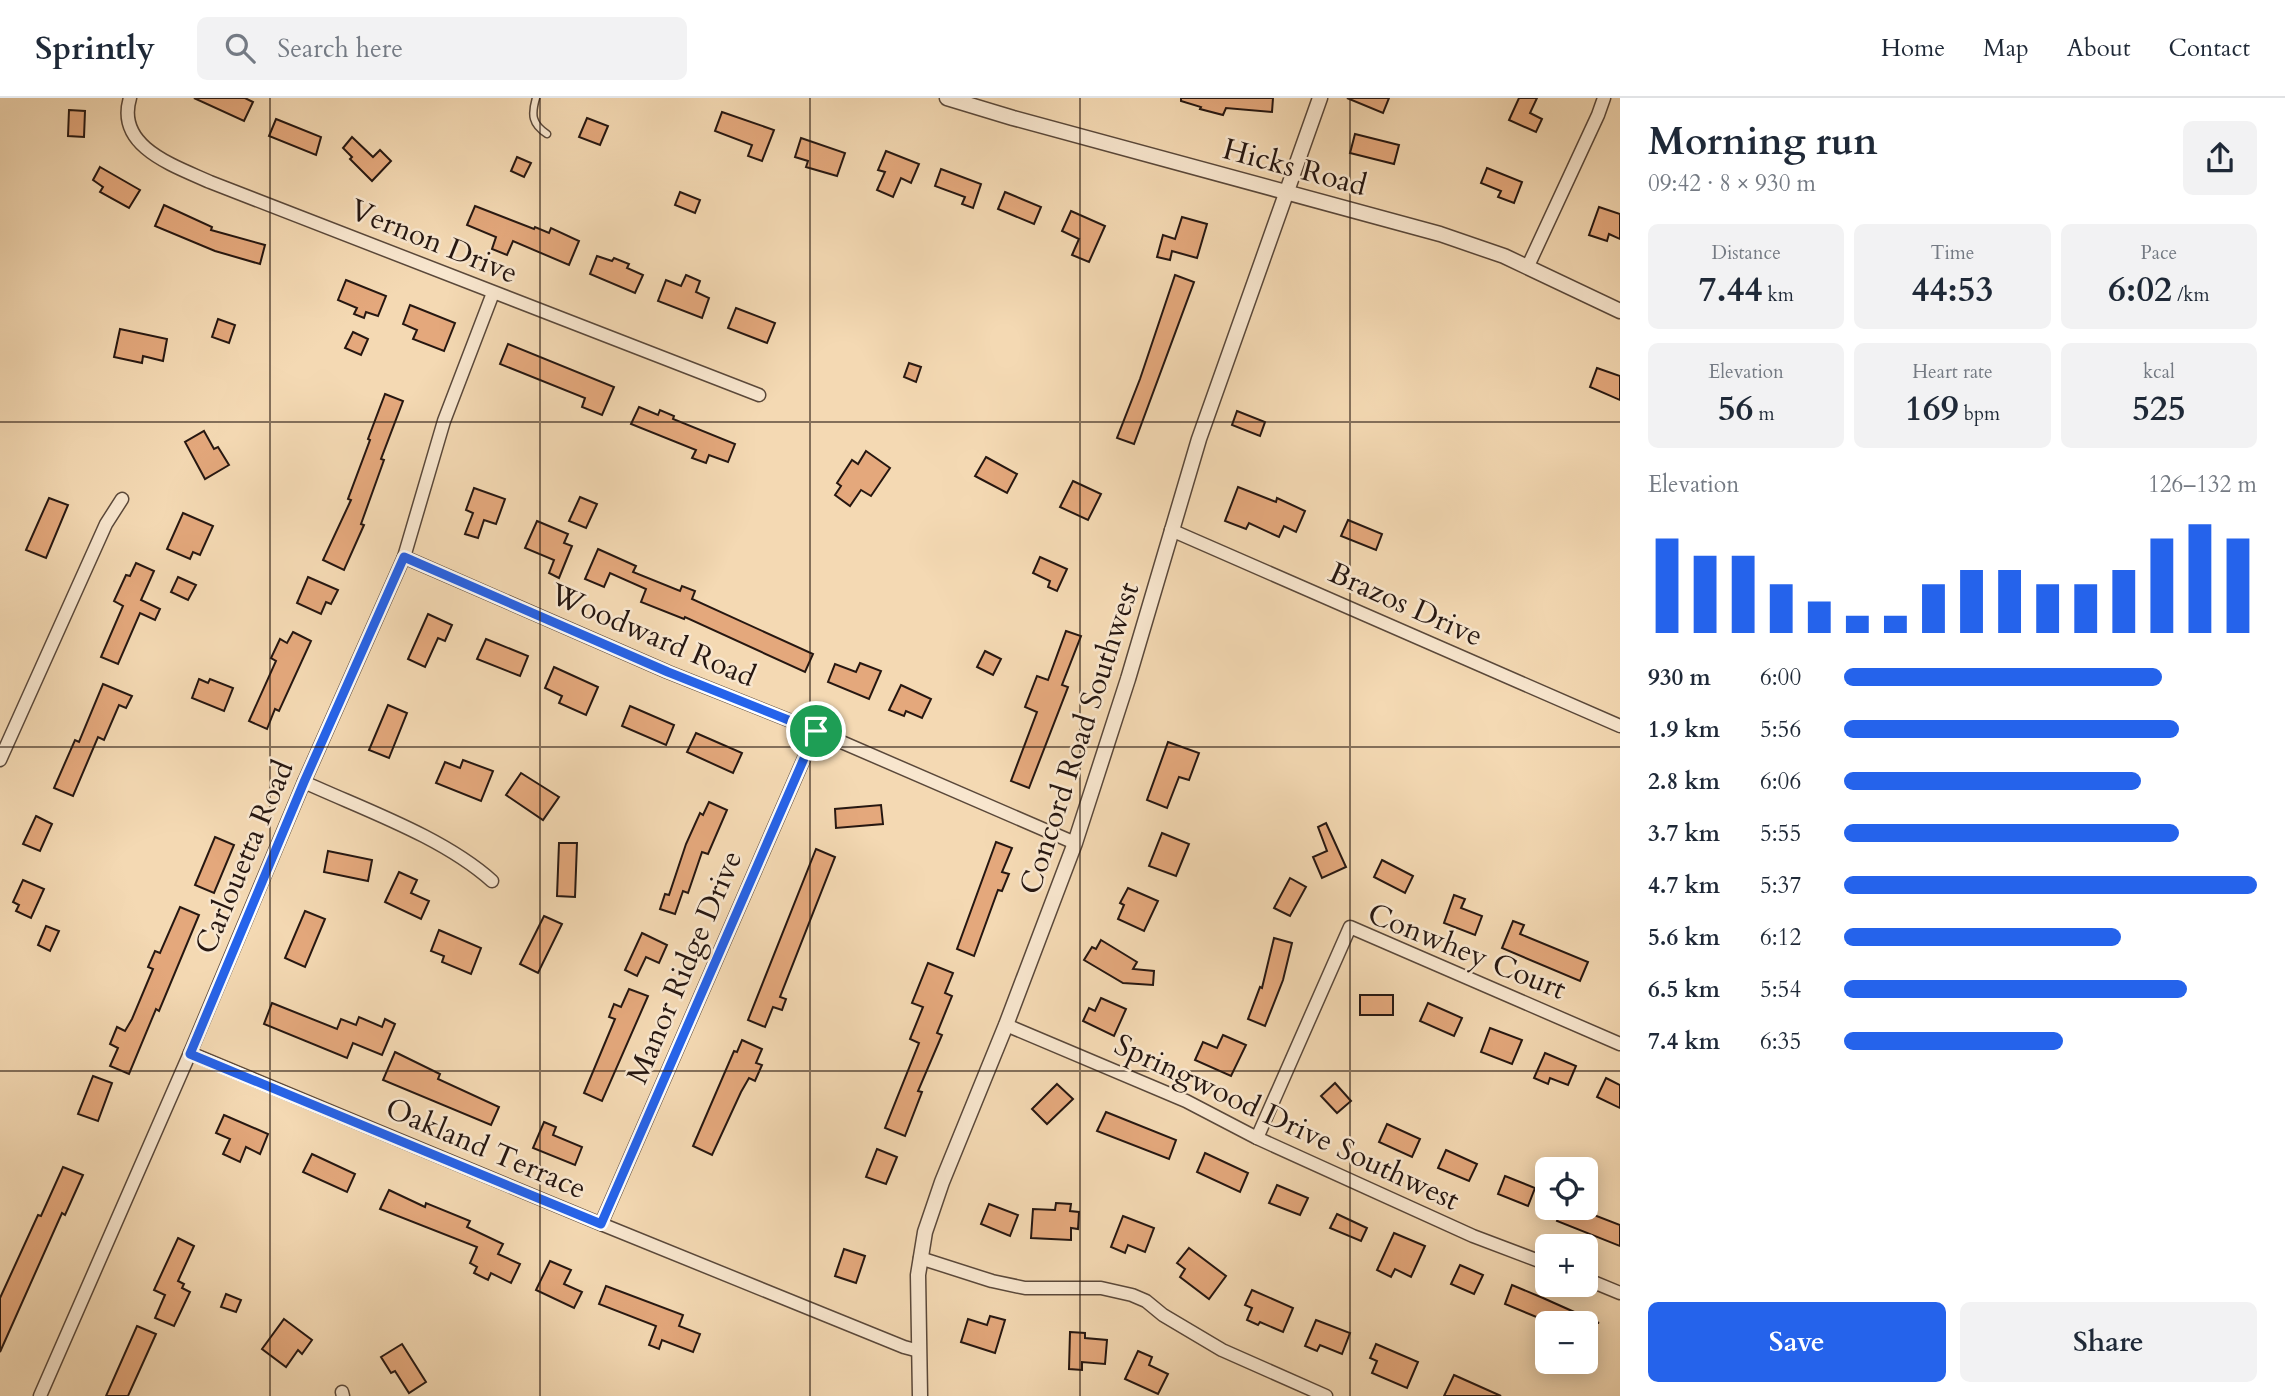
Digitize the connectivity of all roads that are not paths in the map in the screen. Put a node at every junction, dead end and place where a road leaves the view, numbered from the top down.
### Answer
1 (130, 98) edge
2 (537, 98) edge
3 (947, 98) edge
4 (1320, 98) edge
5 (1604, 98) edge
6 (547, 134) dead end
7 (1288, 191) junction
8 (1528, 266) junction
9 (493, 293) junction
10 (1620, 311) edge
11 (759, 395) dead end
12 (122, 499) dead end
13 (1171, 530) junction
14 (404, 557) junction
15 (1620, 726) edge
16 (816, 731) junction
17 (0, 760) edge
18 (304, 782) junction
19 (1075, 843) junction
20 (492, 881) dead end
21 (1006, 1025) junction
22 (1620, 1044) edge
23 (190, 1054) junction
24 (1257, 1138) junction
25 (601, 1224) junction
26 (920, 1258) junction
27 (1535, 1259) edge
28 (1598, 1284) edge
29 (1620, 1293) edge
30 (919, 1351) junction
31 (40, 1396) edge
32 (920, 1396) edge
33 (1326, 1396) edge

1 - 9 street, Vernon Drive
2 - 6 lane
3 - 7 street, Hicks Road
4 - 7 street, Concord Road Southwest
5 - 8 street
7 - 8 street, Hicks Road
7 - 13 street, Concord Road Southwest
8 - 10 street, Hicks Road
9 - 11 street, Vernon Drive
9 - 14 street, Carlouetta Road
12 - 17 street
13 - 15 street, Brazos Drive
13 - 19 street, Concord Road Southwest
14 - 16 street, Woodward Road
14 - 18 street, Carlouetta Road
16 - 19 street, Woodward Road
16 - 25 street, Manor Ridge Drive
18 - 20 street
18 - 23 street, Carlouetta Road
19 - 21 street, Concord Road Southwest
21 - 24 street, Springwood Drive Southwest
21 - 26 street, Concord Road Southwest
22 - 24 street, Conwhey Court
23 - 25 street, Oakland Terrace
23 - 31 street, Carlouetta Road
24 - 27 street, Springwood Drive Southwest
25 - 30 street, Oakland Terrace
26 - 30 street, Concord Road Southwest
26 - 33 street
28 - 29 street
30 - 32 street, Concord Road Southwest

